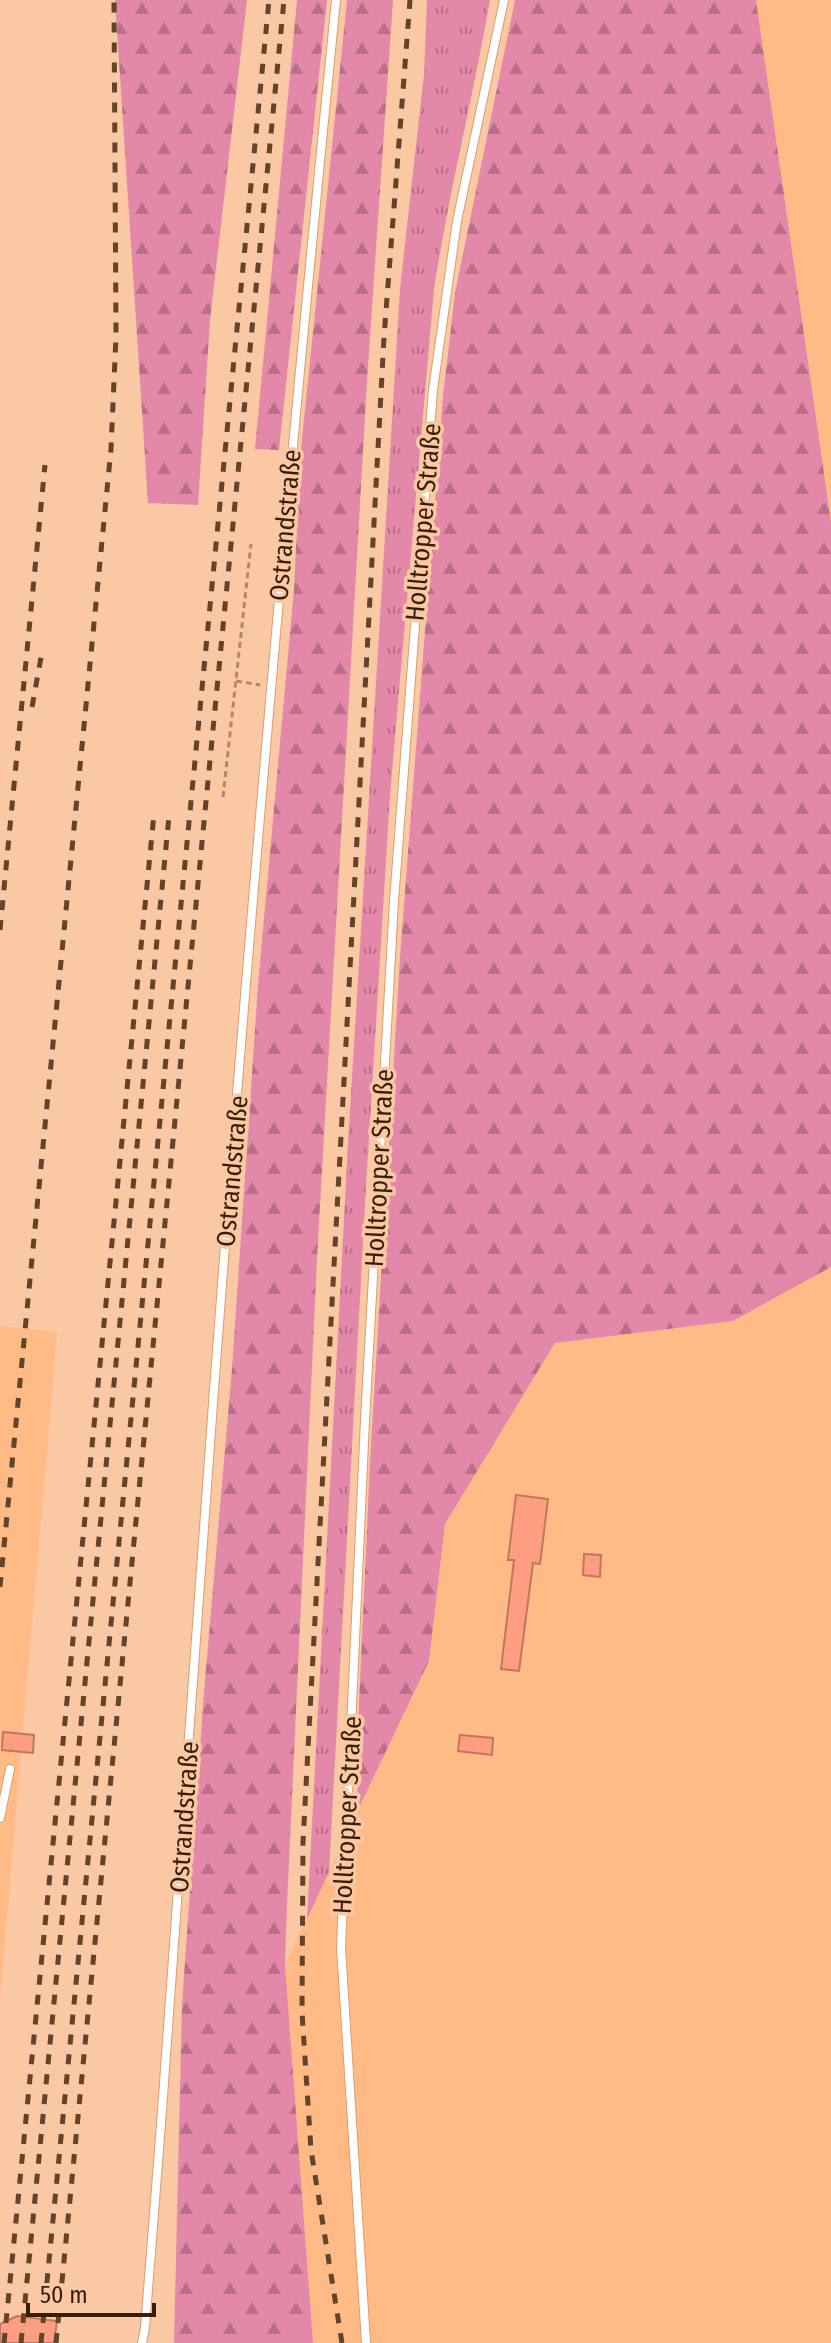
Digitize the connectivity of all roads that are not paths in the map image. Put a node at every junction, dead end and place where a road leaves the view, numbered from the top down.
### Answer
1 (336, 0) edge
2 (504, 0) edge
3 (10, 1769) dead end
4 (0, 1818) edge
5 (142, 2343) edge
6 (366, 2343) edge

1 - 5 lane, Ostrandstraße
2 - 6 lane, Holltropper Straße
3 - 4 lane

